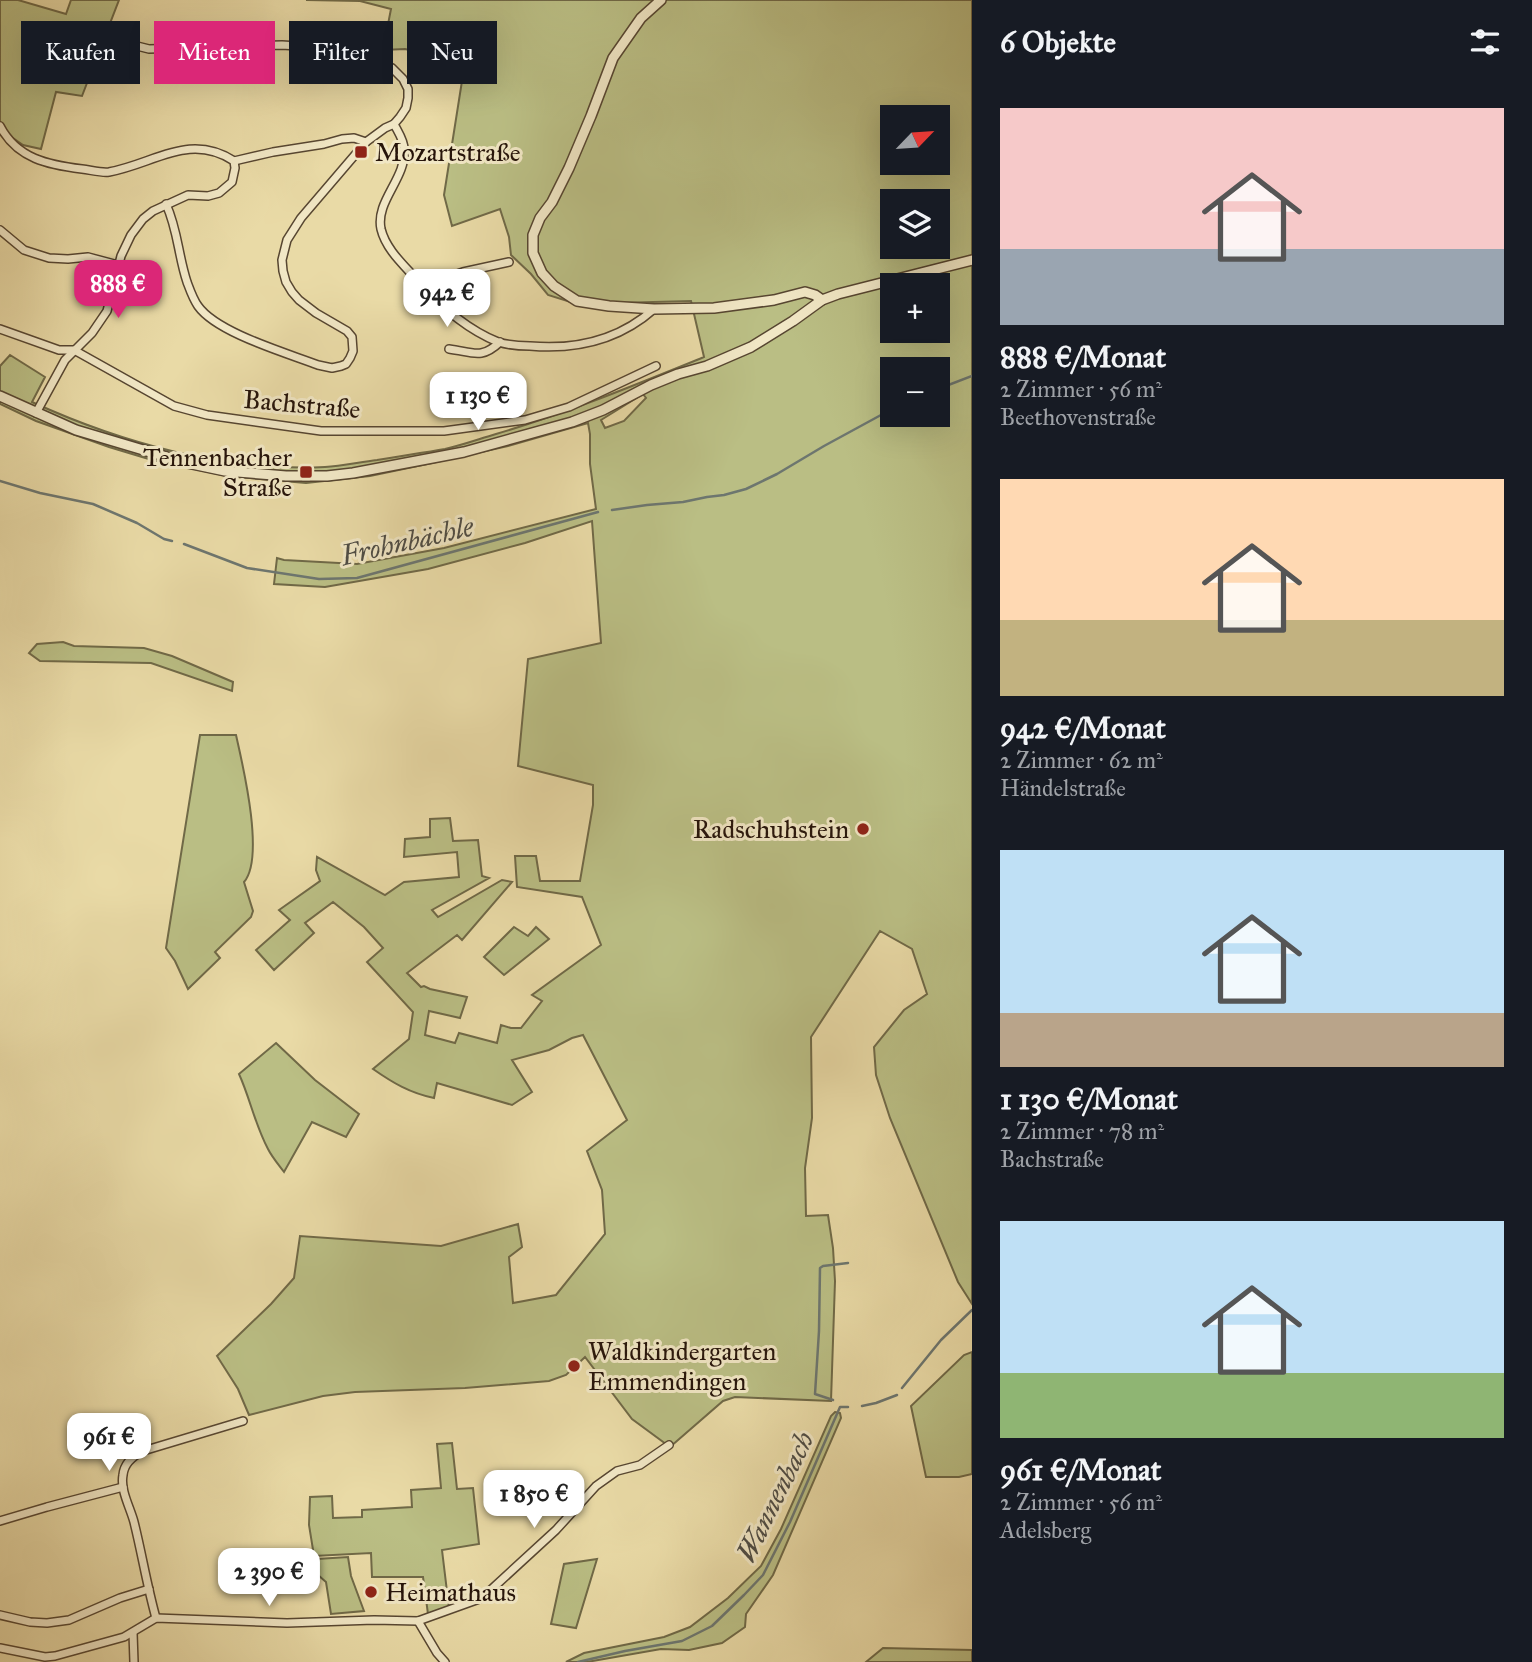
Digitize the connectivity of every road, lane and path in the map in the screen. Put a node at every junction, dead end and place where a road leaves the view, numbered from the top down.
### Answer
1 (661, 0) edge
2 (140, 47) edge
3 (394, 124) junction
4 (0, 126) edge
5 (366, 142) junction
6 (234, 161) junction
7 (166, 204) junction
8 (0, 230) edge
9 (972, 260) edge
10 (509, 262) dead end
11 (118, 265) junction
12 (423, 286) junction
13 (822, 300) junction
14 (654, 309) junction
15 (0, 329) edge
16 (500, 342) junction
17 (449, 348) dead end
18 (74, 350) junction
19 (656, 366) dead end
20 (0, 396) edge
21 (36, 413) junction
22 (243, 1421) dead end
23 (669, 1445) dead end
24 (123, 1487) junction
25 (0, 1521) edge
26 (149, 1589) junction
27 (0, 1615) edge
28 (156, 1618) junction
29 (418, 1621) junction
30 (133, 1633) junction
31 (0, 1648) edge
32 (443, 1661) edge
33 (134, 1662) edge

1 - 14 street
2 - 3 street
3 - 5 street
3 - 12 street
4 - 6 street
5 - 6 street
5 - 7 street
6 - 7 street
7 - 11 street
8 - 11 street
9 - 13 street
10 - 12 street
11 - 18 street
12 - 16 street
13 - 14 street
13 - 21 street
14 - 16 street
15 - 18 street, Bachstraße
16 - 17 street
18 - 19 street, Bachstraße
18 - 21 street
20 - 21 street
22 - 24 street
23 - 29 street
24 - 25 street
24 - 26 street
26 - 27 street
26 - 28 street
28 - 29 street
28 - 30 street
29 - 32 street
30 - 31 street
30 - 33 street

